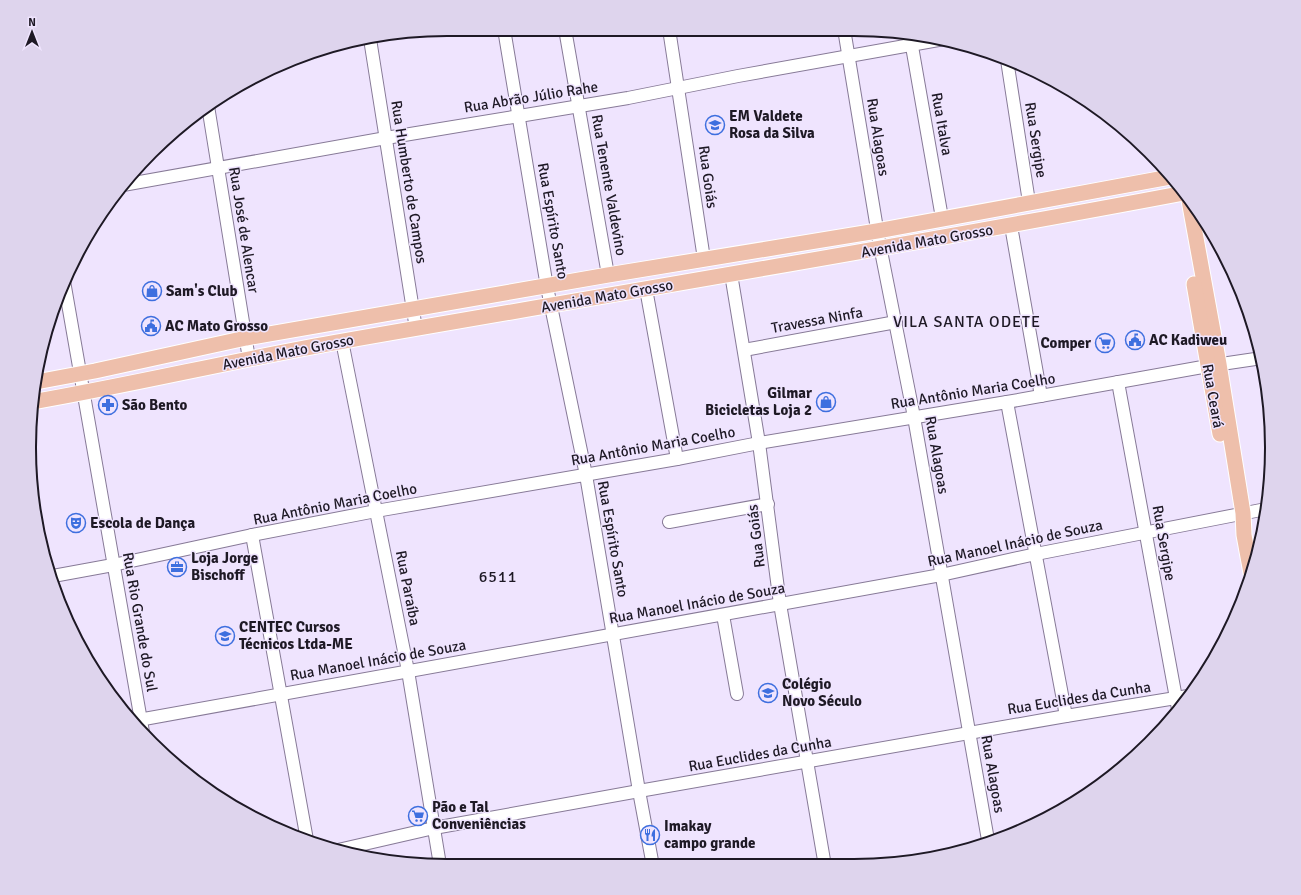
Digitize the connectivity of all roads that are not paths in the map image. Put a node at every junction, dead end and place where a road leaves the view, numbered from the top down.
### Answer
1 (505, 36) edge
2 (566, 36) edge
3 (670, 36) edge
4 (845, 36) edge
5 (910, 40) edge
6 (911, 40) edge
7 (371, 43) edge
8 (849, 56) junction
9 (1008, 66) edge
10 (678, 88) junction
11 (579, 106) junction
12 (209, 112) edge
13 (519, 116) junction
14 (386, 138) junction
15 (218, 168) junction
16 (1165, 178) edge
17 (132, 183) edge
18 (1136, 184) junction
19 (1178, 194) edge
20 (1029, 202) junction
21 (1184, 202) edge
22 (1124, 205) junction
23 (942, 218) junction
24 (1011, 226) junction
25 (877, 231) junction
26 (951, 236) junction
27 (881, 249) junction
28 (738, 254) junction
29 (709, 258) junction
30 (608, 275) junction
31 (725, 275) junction
32 (548, 287) junction
33 (646, 289) junction
34 (66, 293) edge
35 (552, 306) junction
36 (414, 310) junction
37 (896, 322) junction
38 (416, 329) junction
39 (246, 338) junction
40 (342, 341) junction
41 (744, 350) junction
42 (249, 359) junction
43 (1255, 359) edge
44 (1213, 365) junction
45 (80, 374) junction
46 (42, 381) edge
47 (1118, 382) junction
48 (84, 393) junction
49 (1041, 396) junction
50 (39, 401) edge
51 (1007, 402) junction
52 (914, 417) junction
53 (759, 443) junction
54 (677, 459) junction
55 (586, 475) junction
56 (768, 504) junction
57 (1260, 510) edge
58 (376, 511) junction
59 (1239, 514) junction
60 (669, 522) dead end
61 (1146, 533) junction
62 (252, 535) junction
63 (1036, 554) junction
64 (1249, 561) edge
65 (114, 565) junction
66 (57, 575) edge
67 (942, 575) junction
68 (780, 604) junction
69 (723, 615) junction
70 (613, 634) junction
71 (408, 671) junction
72 (281, 694) junction
73 (737, 694) dead end
74 (1180, 698) edge
75 (1177, 702) edge
76 (1066, 716) junction
77 (137, 717) edge
78 (139, 720) edge
79 (969, 733) junction
80 (806, 762) junction
81 (639, 791) junction
82 (434, 828) junction
83 (306, 834) edge
84 (987, 837) edge
85 (350, 847) edge
86 (439, 859) edge
87 (652, 859) edge
88 (824, 859) edge

1 - 13 street, Rua Espírito Santo
2 - 11 street, Rua Tenente Valdevino
3 - 10 street, Rua Goiás
4 - 8 street, Rua Alagoas
5 - 8 street, Rua Abrão Júlio Rahe
6 - 23 street, Rua Italva
7 - 14 street, Rua Humberto de Campos
8 - 10 street, Rua Abrão Júlio Rahe
8 - 25 street, Rua Alagoas
9 - 20 street, Rua Sergipe
10 - 11 street, Rua Abrão Júlio Rahe
10 - 29 street, Rua Goiás
11 - 13 street, Rua Abrão Júlio Rahe
11 - 30 street, Rua Tenente Valdevino
12 - 15 street, Rua José de Alencar
13 - 14 street, Rua Abrão Júlio Rahe
13 - 32 street, Rua Espírito Santo
14 - 15 street, Rua Abrão Júlio Rahe
14 - 36 street, Rua Humberto de Campos
15 - 17 street, Rua Abrão Júlio Rahe
15 - 39 street, Rua José de Alencar
16 - 18 main road, Avenida Mato Grosso
18 - 20 main road, Avenida Mato Grosso
18 - 22 main road
19 - 22 main road, Avenida Mato Grosso
20 - 23 main road, Avenida Mato Grosso
21 - 44 main road, Rua Ceará
22 - 24 main road, Avenida Mato Grosso
23 - 25 main road, Avenida Mato Grosso
23 - 26 main road
24 - 26 main road, Avenida Mato Grosso
24 - 49 street
25 - 27 street, Rua Alagoas
25 - 28 main road, Avenida Mato Grosso
26 - 27 main road, Avenida Mato Grosso
27 - 31 main road, Avenida Mato Grosso
27 - 37 street, Rua Alagoas
28 - 29 main road, Avenida Mato Grosso
28 - 31 main road
29 - 30 main road, Avenida Mato Grosso
29 - 31 main road
30 - 32 main road, Avenida Mato Grosso
31 - 33 main road, Avenida Mato Grosso
31 - 41 street, Rua Goiás
32 - 35 street, Rua Espírito Santo
32 - 36 main road, Avenida Mato Grosso
33 - 35 main road, Avenida Mato Grosso
33 - 54 street
34 - 45 street, Rua Rio Grande do Sul
35 - 38 main road, Avenida Mato Grosso
35 - 55 street, Rua Espírito Santo
36 - 38 street, Rua Humberto de Campos
36 - 39 main road, Avenida Mato Grosso
37 - 41 street, Travessa Ninfa
37 - 52 street, Rua Alagoas
38 - 40 main road, Avenida Mato Grosso
39 - 42 street, Rua José de Alencar
39 - 45 main road, Avenida Mato Grosso
40 - 42 main road, Avenida Mato Grosso
40 - 58 street, Rua Paraíba
41 - 53 street, Rua Goiás
42 - 48 main road, Avenida Mato Grosso
43 - 44 street, Rua Antônio Maria Coelho
44 - 47 street, Rua Antônio Maria Coelho
44 - 59 main road, Rua Ceará
45 - 46 main road, Avenida Mato Grosso
45 - 48 street, Rua Rio Grande do Sul
47 - 49 street, Rua Antônio Maria Coelho
47 - 61 street, Rua Sergipe
48 - 50 main road, Avenida Mato Grosso
48 - 65 street, Rua Rio Grande do Sul
49 - 51 street, Rua Antônio Maria Coelho
51 - 52 street, Rua Antônio Maria Coelho
51 - 63 street
52 - 53 street, Rua Antônio Maria Coelho
52 - 67 street, Rua Alagoas
53 - 54 street, Rua Antônio Maria Coelho
53 - 56 street, Rua Goiás
54 - 55 street, Rua Antônio Maria Coelho
55 - 58 street, Rua Antônio Maria Coelho
55 - 70 street, Rua Espírito Santo
56 - 60 street
56 - 68 street, Rua Goiás
57 - 59 street, Rua Manoel Inácio de Souza
58 - 62 street, Rua Antônio Maria Coelho
58 - 71 street, Rua Paraíba
59 - 61 street, Rua Manoel Inácio de Souza
59 - 64 main road, Rua Ceará
61 - 63 street, Rua Manoel Inácio de Souza
61 - 74 street, Rua Sergipe
62 - 65 street, Rua Antônio Maria Coelho
62 - 72 street
63 - 67 street, Rua Manoel Inácio de Souza
63 - 76 street
65 - 66 street, Rua Antônio Maria Coelho
65 - 77 street, Rua Rio Grande do Sul
67 - 68 street, Rua Manoel Inácio de Souza
67 - 79 street, Rua Alagoas
68 - 69 street, Rua Manoel Inácio de Souza
68 - 80 street, Rua Goiás
69 - 70 street, Rua Manoel Inácio de Souza
69 - 73 street
70 - 71 street, Rua Manoel Inácio de Souza
70 - 81 street, Rua Espírito Santo
71 - 72 street, Rua Manoel Inácio de Souza
71 - 82 street, Rua Paraíba
72 - 78 street, Rua Manoel Inácio de Souza
72 - 83 street
75 - 76 street, Rua Euclides da Cunha
76 - 79 street, Rua Euclides da Cunha
79 - 80 street, Rua Euclides da Cunha
79 - 84 street, Rua Alagoas
80 - 81 street, Rua Euclides da Cunha
80 - 88 street, Rua Goiás
81 - 82 street, Rua Euclides da Cunha
81 - 87 street, Rua Espírito Santo
82 - 85 street, Rua Euclides da Cunha
82 - 86 street, Rua Paraíba

